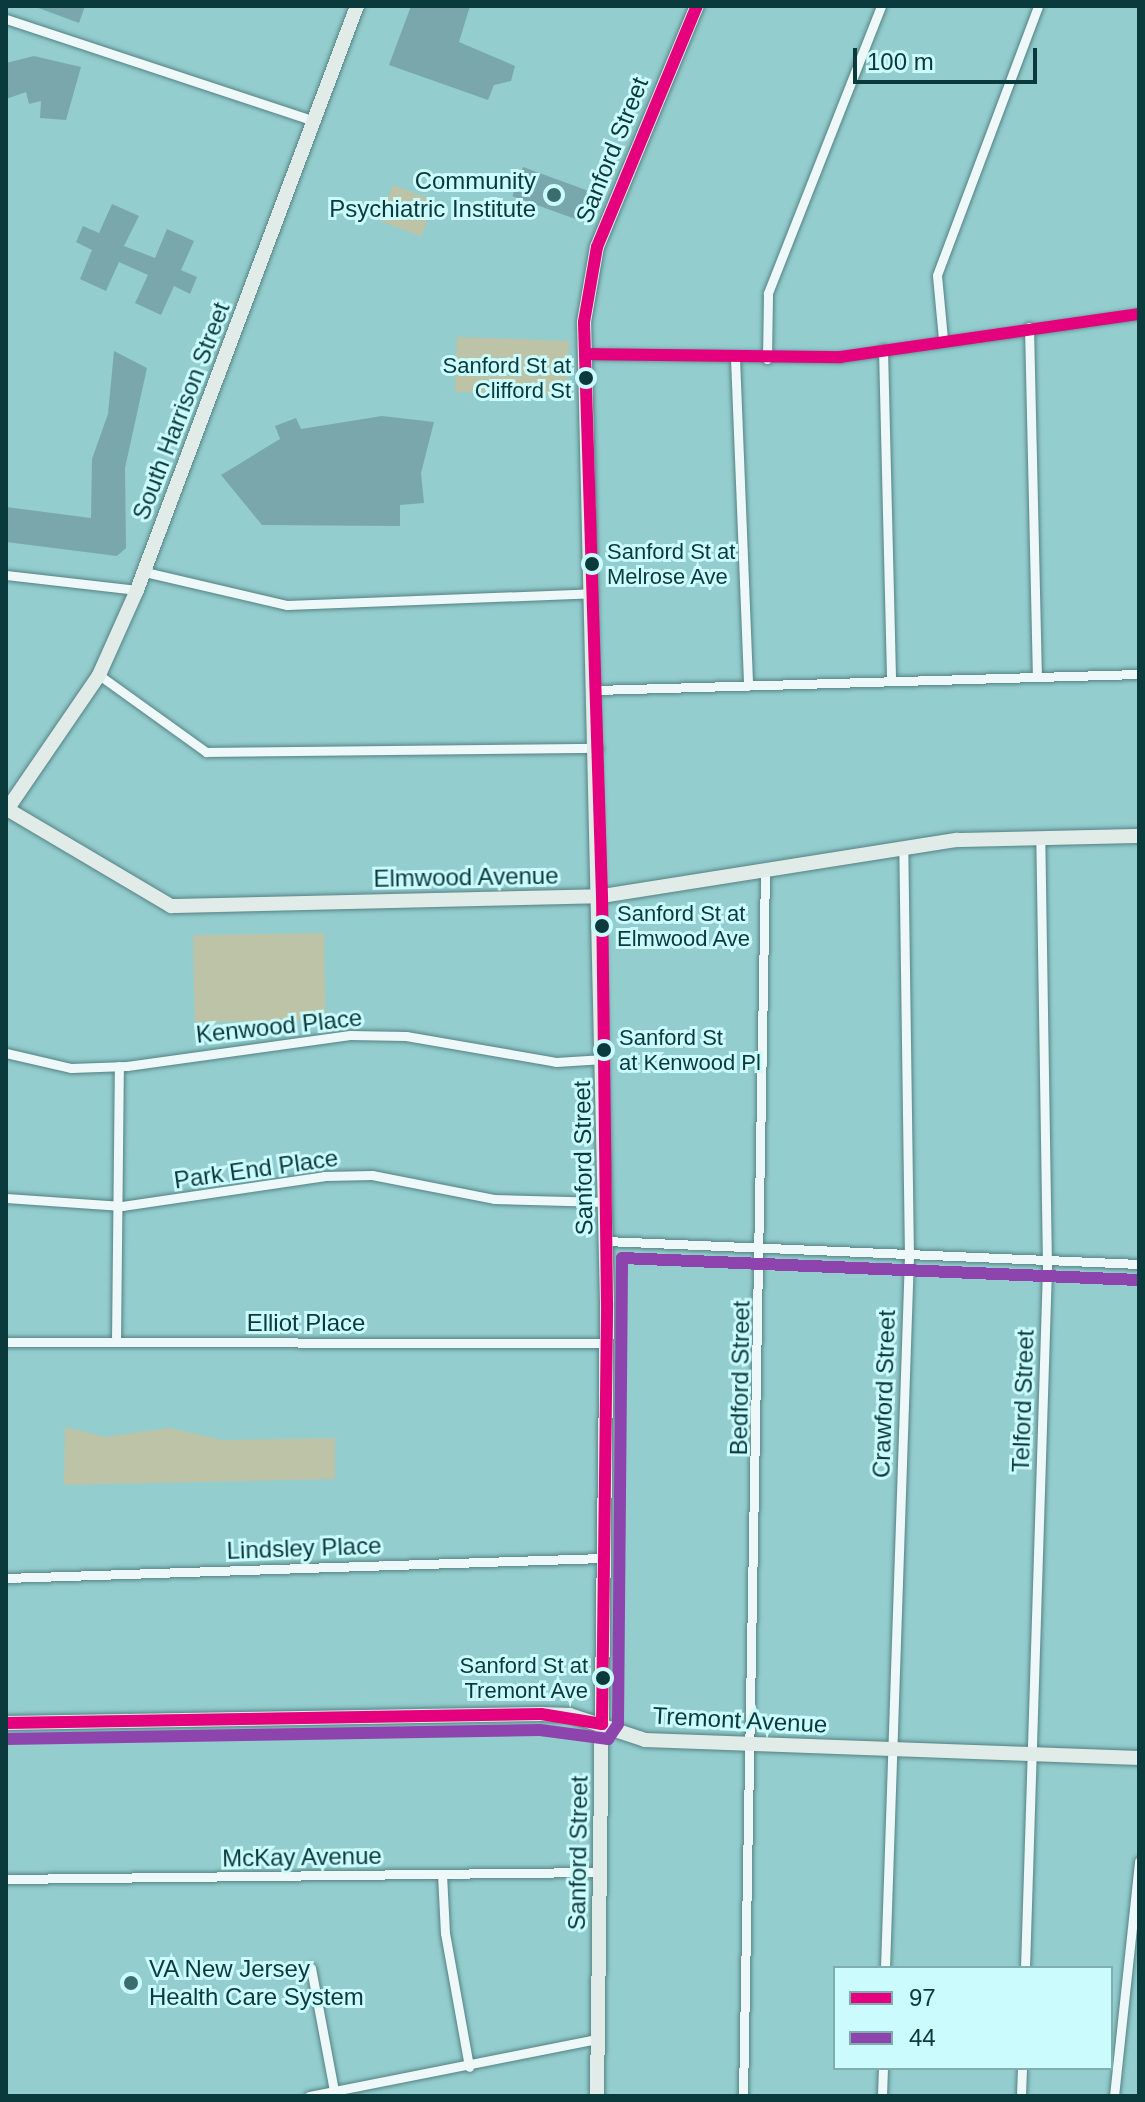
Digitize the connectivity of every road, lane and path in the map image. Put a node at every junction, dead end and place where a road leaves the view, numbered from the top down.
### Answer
1 (357, 6) edge
2 (697, 6) edge
3 (881, 6) edge
4 (1038, 6) edge
5 (6, 19) edge
6 (314, 121) junction
7 (1139, 314) edge
8 (1029, 327) junction
9 (943, 339) junction
10 (883, 349) junction
11 (585, 354) junction
12 (735, 358) junction
13 (767, 359) junction
14 (145, 572) junction
15 (6, 575) edge
16 (137, 590) junction
17 (593, 593) junction
18 (1139, 674) edge
19 (99, 675) junction
20 (1037, 677) junction
21 (891, 681) junction
22 (748, 686) junction
23 (596, 690) junction
24 (598, 748) junction
25 (7, 810) edge
26 (1040, 835) junction
27 (1139, 836) edge
28 (903, 848) junction
29 (765, 869) junction
30 (602, 896) junction
31 (6, 1053) edge
32 (604, 1059) junction
33 (119, 1066) junction
34 (6, 1198) edge
35 (606, 1202) junction
36 (122, 1206) junction
37 (606, 1241) junction
38 (763, 1248) junction
39 (909, 1257) junction
40 (1047, 1261) junction
41 (1139, 1264) edge
42 (6, 1342) edge
43 (116, 1342) junction
44 (607, 1343) junction
45 (604, 1558) junction
46 (6, 1578) edge
47 (6, 1723) edge
48 (602, 1724) junction
49 (751, 1744) junction
50 (891, 1749) junction
51 (1032, 1755) junction
52 (1139, 1758) edge
53 (1139, 1861) edge
54 (600, 1872) junction
55 (442, 1874) junction
56 (6, 1879) edge
57 (885, 1966) edge
58 (1025, 1966) edge
59 (311, 1968) dead end
60 (597, 2039) junction
61 (469, 2067) junction
62 (883, 2070) edge
63 (1022, 2070) edge
64 (334, 2091) junction
65 (309, 2096) edge
66 (597, 2096) edge
67 (743, 2096) edge
68 (882, 2096) edge
69 (1021, 2096) edge
70 (1114, 2096) edge

1 - 6 main road, South Harrison Street
2 - 11 main road, Sanford Street
3 - 13 street
4 - 9 street
5 - 6 street
6 - 14 main road, South Harrison Street
7 - 8 street
8 - 9 street
8 - 20 street
9 - 10 street
10 - 13 street
10 - 21 street
11 - 12 street
11 - 17 main road, Sanford Street
12 - 13 street
12 - 22 street
14 - 16 main road, South Harrison Street
14 - 17 street
15 - 16 street
16 - 19 main road, South Harrison Street
17 - 23 main road, Sanford Street
18 - 20 street
19 - 24 street
19 - 25 main road, South Harrison Street
20 - 21 street
21 - 22 street
22 - 23 street
23 - 24 main road, Sanford Street
24 - 30 main road, Sanford Street
25 - 30 main road, Elmwood Avenue
26 - 27 main road, Elmwood Avenue
26 - 28 main road, Elmwood Avenue
26 - 40 street, Telford Street
28 - 29 main road, Elmwood Avenue
28 - 39 street, Crawford Street
29 - 30 main road, Elmwood Avenue
29 - 38 street, Bedford Street
30 - 32 main road, Sanford Street
31 - 33 street, Kenwood Place
32 - 33 street, Kenwood Place
32 - 35 main road, Sanford Street
33 - 36 street
34 - 36 street, Park End Place
35 - 36 street, Park End Place
35 - 37 main road, Sanford Street
36 - 43 street
37 - 38 street
37 - 44 main road, Sanford Street
38 - 39 street
38 - 49 street, Bedford Street
39 - 40 street
39 - 50 street, Crawford Street
40 - 41 street
40 - 51 street, Telford Street
42 - 43 street, Elliot Place
43 - 44 street, Elliot Place
44 - 45 main road, Sanford Street
45 - 46 street, Lindsley Place
45 - 48 main road, Sanford Street
47 - 48 main road, Tremont Avenue
48 - 49 main road, Tremont Avenue
48 - 54 main road, Sanford Street
49 - 50 main road, Tremont Avenue
49 - 67 street, Bedford Street
50 - 51 main road, Tremont Avenue
50 - 57 street, Crawford Street
51 - 52 main road, Tremont Avenue
51 - 58 street, Telford Street
53 - 70 street
54 - 55 street, McKay Avenue
54 - 60 main road, Sanford Street
55 - 56 street, McKay Avenue
55 - 61 street
59 - 64 street
60 - 61 street
60 - 66 main road, Sanford Street
61 - 64 street
62 - 68 street
63 - 69 street
64 - 65 street

